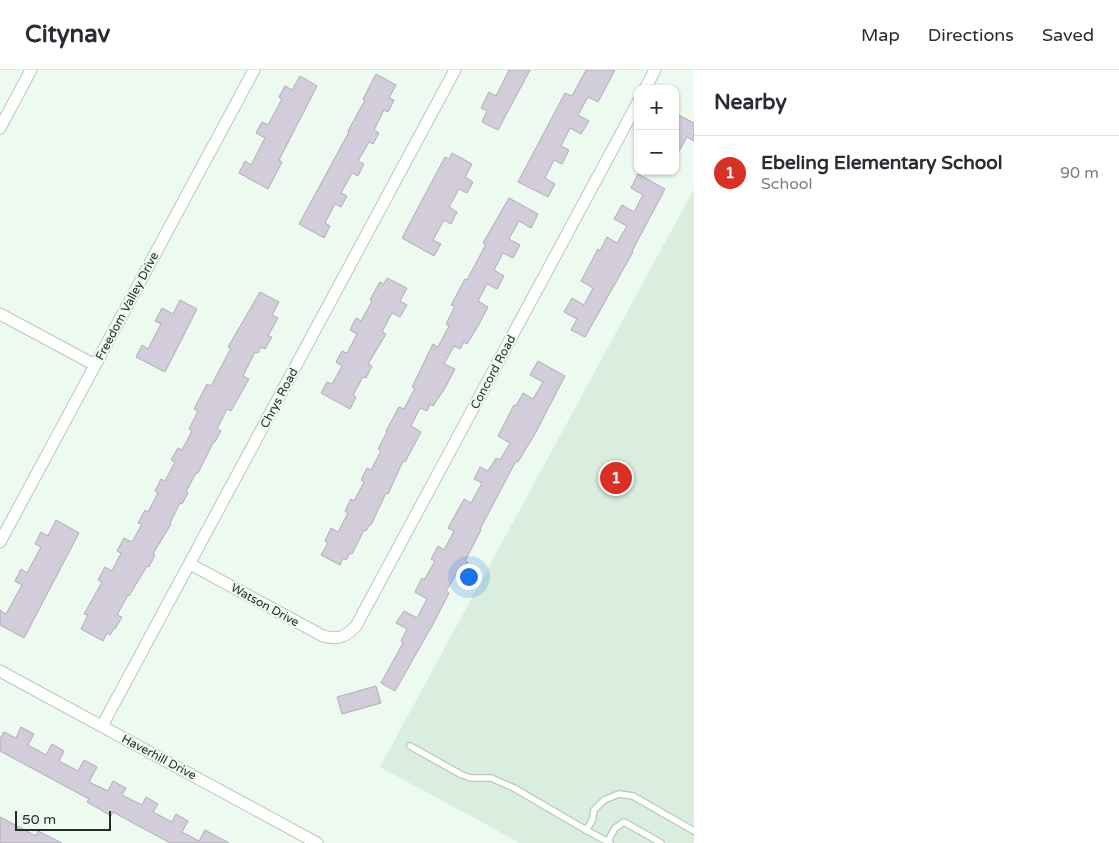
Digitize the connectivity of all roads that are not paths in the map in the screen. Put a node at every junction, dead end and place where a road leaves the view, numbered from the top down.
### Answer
1 (31, 70) edge
2 (254, 70) edge
3 (455, 70) edge
4 (655, 70) edge
5 (647, 85) edge
6 (634, 109) edge
7 (0, 128) edge
8 (0, 314) edge
9 (95, 365) junction
10 (0, 542) edge
11 (190, 564) junction
12 (342, 638) joint
13 (0, 671) edge
14 (102, 726) junction
15 (410, 746) dead end
16 (586, 830) junction
17 (694, 831) edge
18 (609, 842) edge
19 (317, 843) edge
20 (661, 843) edge

1 - 7 street
2 - 9 street, Freedom Valley Drive
3 - 11 street, Chrys Road
4 - 5 street
6 - 12 street, Concord Road
8 - 9 street
9 - 10 street, Freedom Valley Drive
11 - 12 street, Watson Drive
11 - 14 street, Chrys Road
13 - 14 street, Haverhill Drive
14 - 19 street, Haverhill Drive
15 - 16 lane
16 - 17 lane
16 - 18 lane
18 - 20 lane

